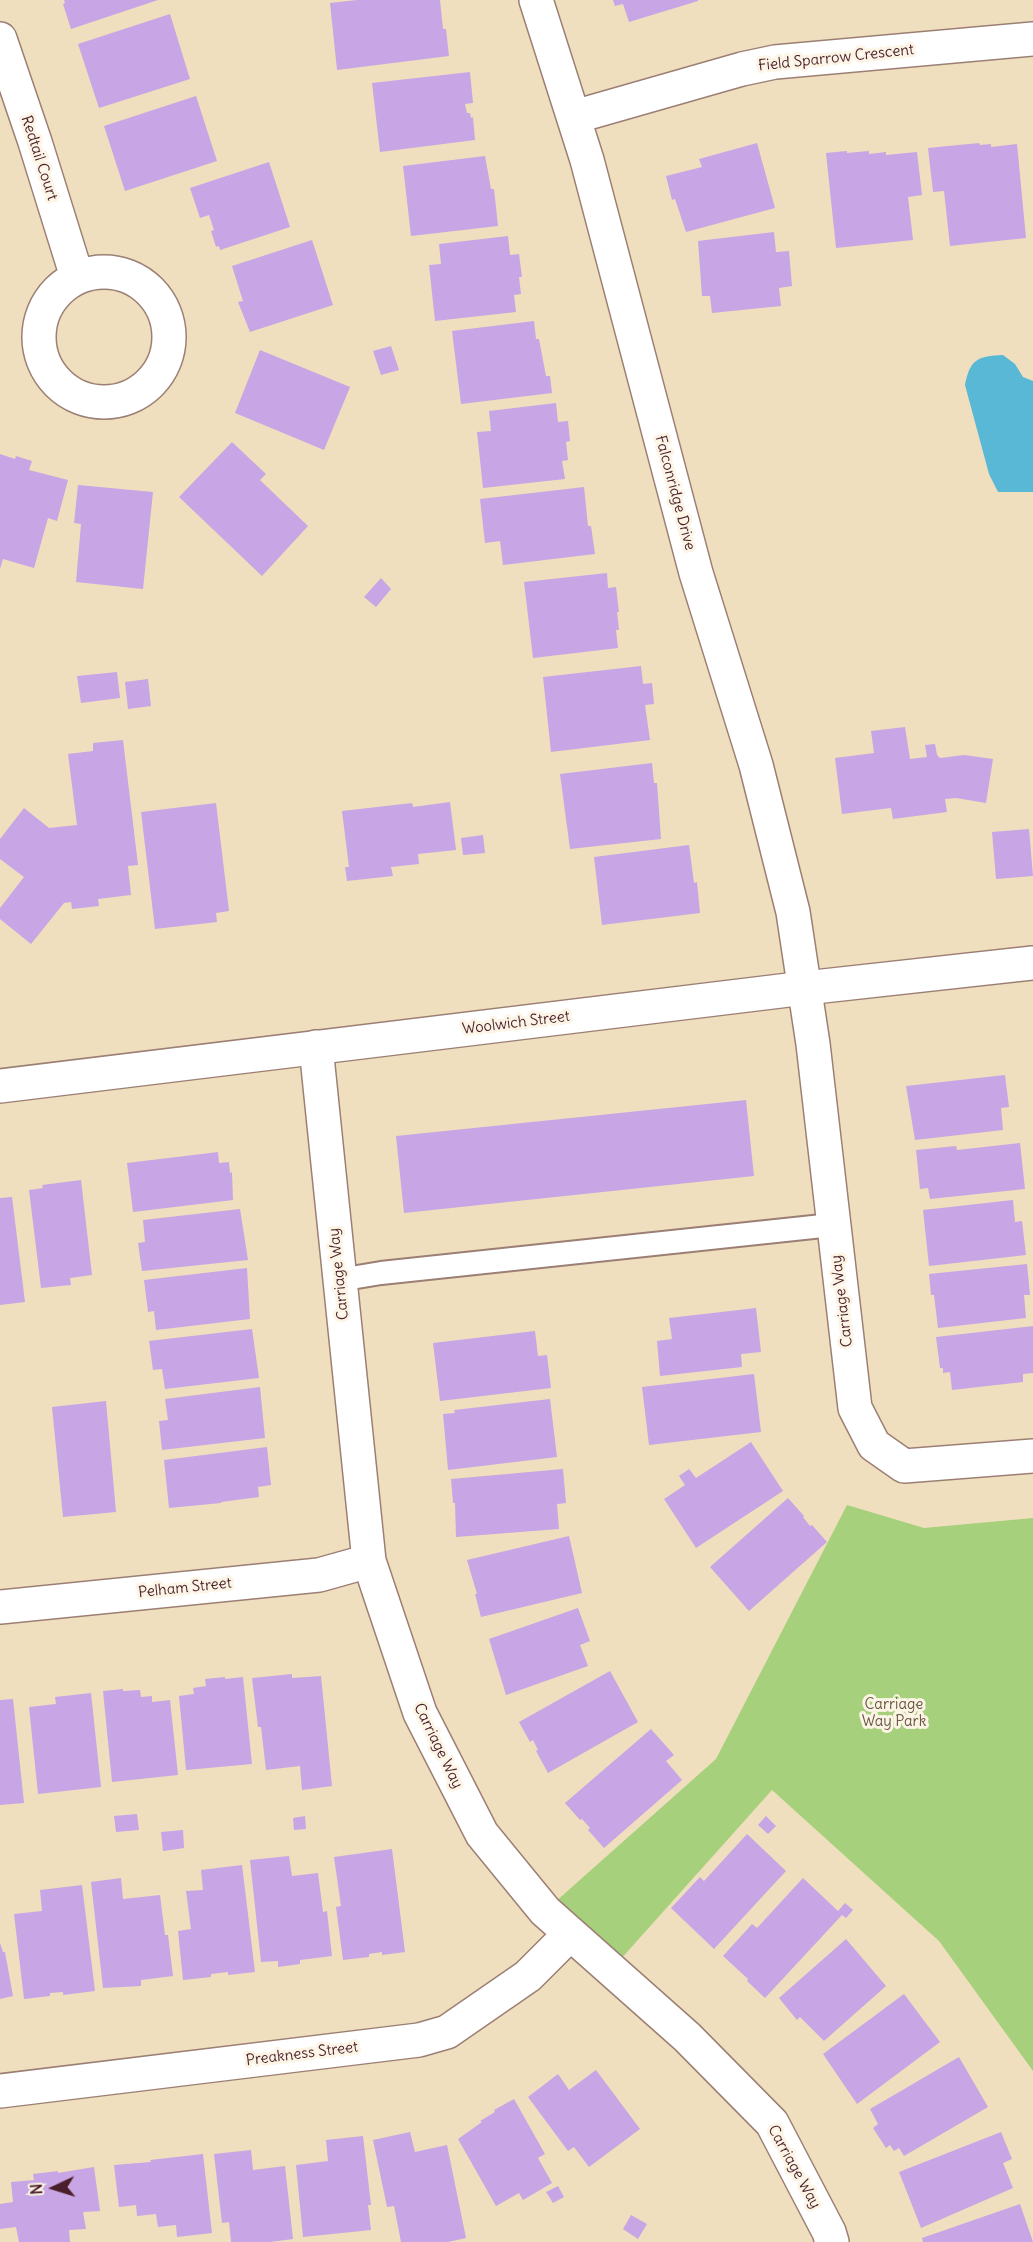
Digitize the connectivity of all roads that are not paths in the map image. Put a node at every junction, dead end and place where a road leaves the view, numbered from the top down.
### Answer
1 (536, 0) edge
2 (0, 39) edge
3 (1033, 39) edge
4 (574, 117) junction
5 (77, 277) dead end
6 (1033, 963) edge
7 (805, 988) junction
8 (316, 1047) junction
9 (0, 1086) edge
10 (832, 1225) junction
11 (339, 1280) junction
12 (1033, 1456) edge
13 (369, 1561) junction
14 (0, 1607) edge
15 (570, 1935) junction
16 (0, 2091) edge
17 (832, 2242) edge

1 - 4 street, Falconridge Drive
2 - 5 street, Redtail Court
3 - 4 street, Field Sparrow Crescent
4 - 7 street, Falconridge Drive
6 - 7 street, Woolwich Street
7 - 8 street, Woolwich Street
7 - 10 street, Carriage Way
8 - 9 street, Woolwich Street
8 - 11 street, Carriage Way
10 - 11 lane
10 - 12 street, Carriage Way
11 - 13 street, Carriage Way
13 - 14 street, Pelham Street
13 - 15 street, Carriage Way
15 - 16 street, Preakness Street
15 - 17 street, Carriage Way

